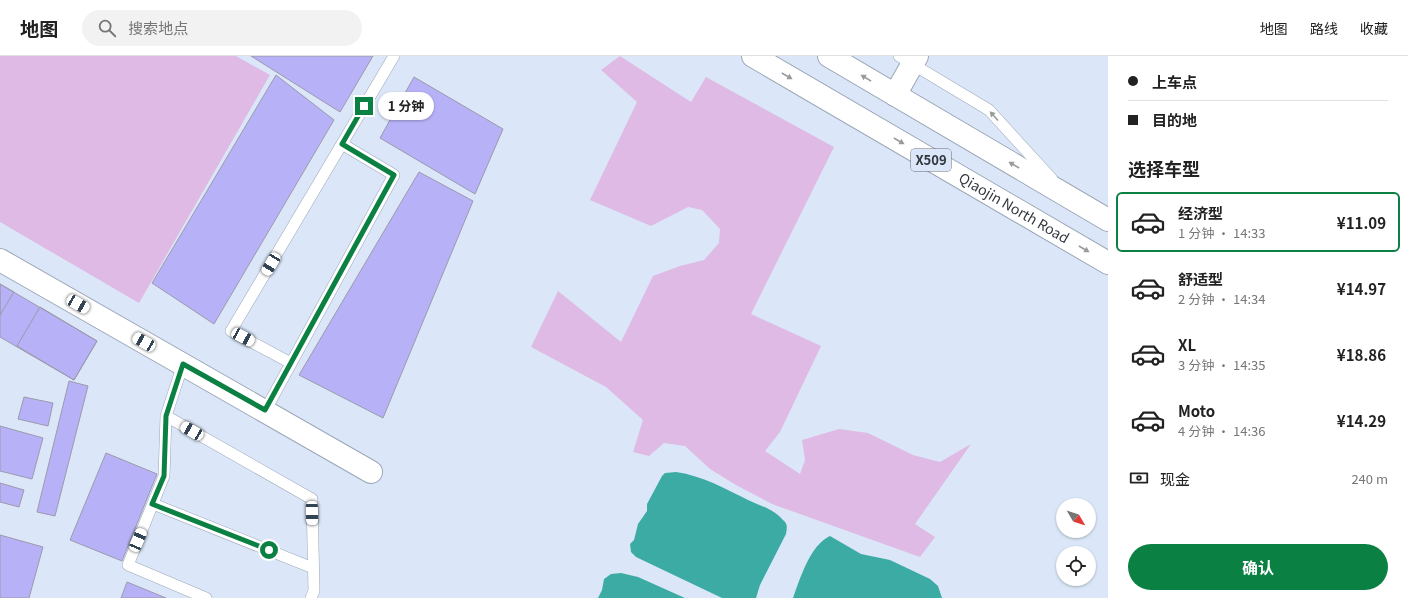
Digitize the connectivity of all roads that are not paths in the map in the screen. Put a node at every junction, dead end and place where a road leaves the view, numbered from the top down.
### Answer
1 (394, 56) edge
2 (753, 56) edge
3 (829, 56) edge
4 (909, 59) edge
5 (895, 95) junction
6 (342, 144) junction
7 (1068, 196) junction
8 (1108, 220) edge
9 (0, 260) edge
10 (1108, 263) edge
11 (291, 363) junction
12 (183, 364) junction
13 (265, 410) junction
14 (166, 416) junction
15 (371, 472) dead end
16 (152, 504) junction
17 (313, 568) junction
18 (206, 598) edge
19 (311, 598) edge

1 - 6 lane
2 -> 10 main road, Qiaojin North Road / X509
5 -> 3 main road, X509
4 - 5 main road
7 -> 4 lane
7 -> 5 main road, X509
6 - 11 lane
6 - 11 lane
7 - 8 main road, X509
9 - 12 main road
11 - 13 lane
12 - 13 main road
12 - 14 lane
13 - 15 main road
14 - 16 lane
14 - 17 lane
16 - 17 lane
16 - 18 lane
17 - 19 lane

